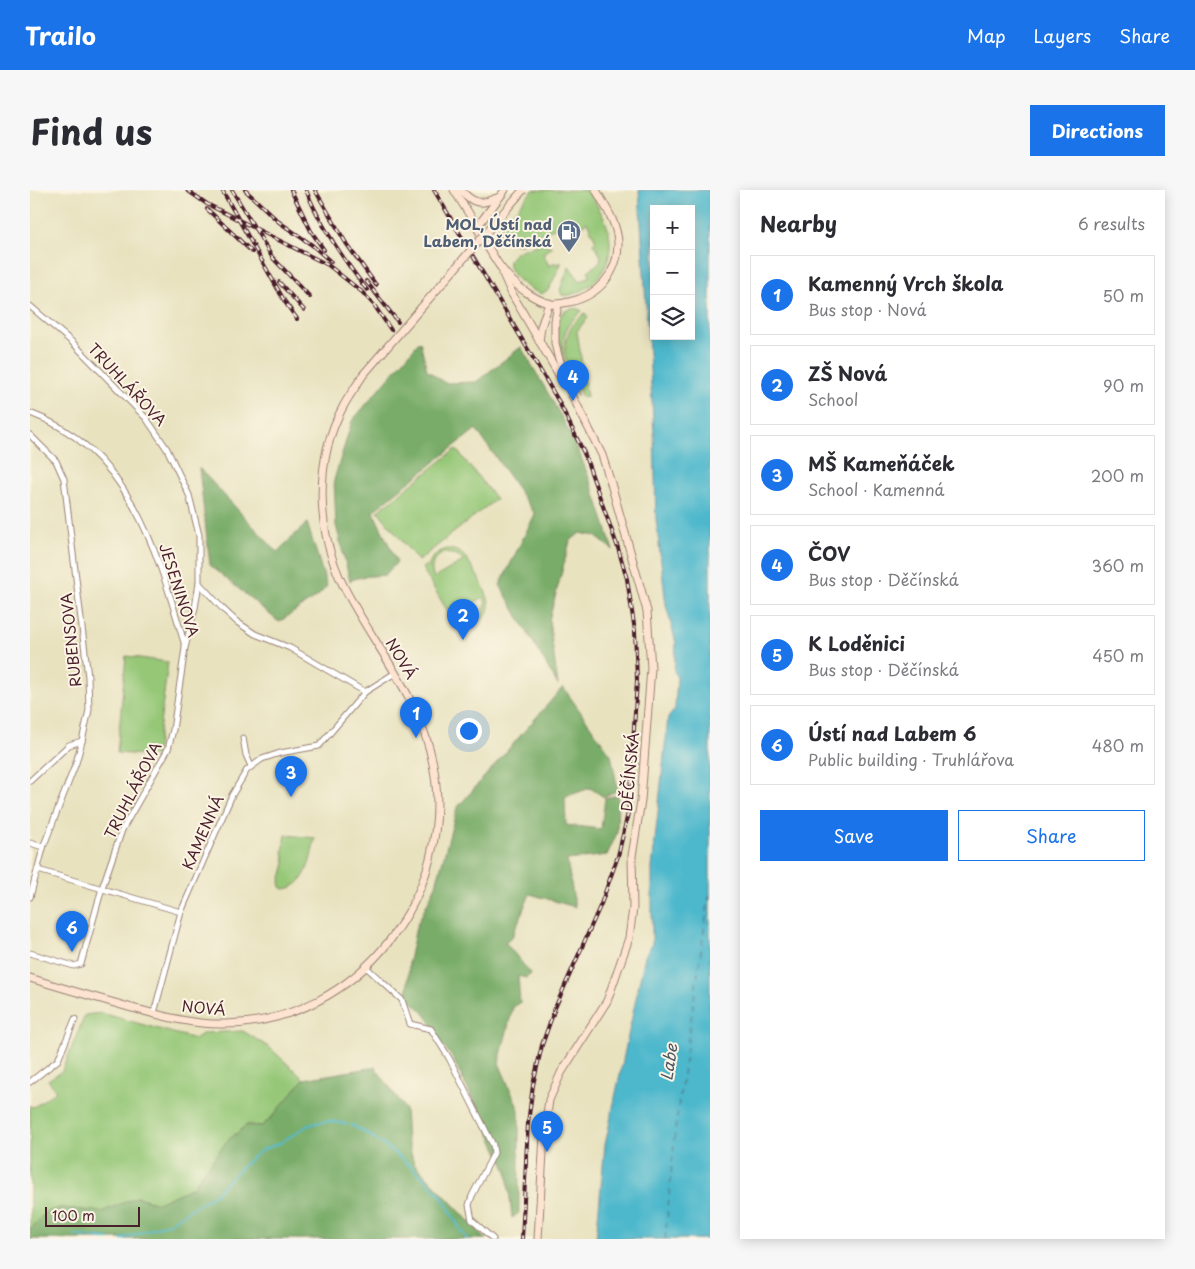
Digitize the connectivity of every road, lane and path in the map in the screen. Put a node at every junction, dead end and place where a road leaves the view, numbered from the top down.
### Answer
1 (454, 190) edge
2 (461, 190) edge
3 (505, 190) edge
4 (523, 190) edge
5 (596, 190) edge
6 (498, 198) junction
7 (477, 227) junction
8 (498, 265) junction
9 (550, 303) junction
10 (558, 304) junction
11 (30, 306) edge
12 (539, 341) junction
13 (571, 393) junction
14 (30, 413) edge
15 (30, 435) edge
16 (199, 583) junction
17 (185, 648) junction
18 (395, 673) junction
19 (365, 692) junction
20 (243, 738) dead end
21 (82, 742) junction
22 (251, 766) junction
23 (30, 781) edge
24 (30, 843) edge
25 (43, 847) junction
26 (38, 870) junction
27 (102, 888) junction
28 (30, 897) edge
29 (181, 912) junction
30 (30, 952) edge
31 (366, 967) junction
32 (30, 978) edge
33 (154, 1014) junction
34 (75, 1018) dead end
35 (30, 1082) edge
36 (493, 1239) edge
37 (538, 1239) edge

1 - 7 street
2 - 6 street
3 - 6 street
4 - 18 street, NOVÁ, bridge
5 - 10 street
6 - 7 street
7 - 8 street
8 - 9 street
8 - 12 street
9 - 10 street
9 - 12 street
10 - 13 street, DĚČÍNSKÁ
11 - 16 street, TRUHLÁŘOVA
12 - 13 street
13 - 37 street, DĚČÍNSKÁ
14 - 17 street, JESENINOVA
15 - 21 street, RUBENSOVA
16 - 17 street, TRUHLÁŘOVA
16 - 19 street
17 - 27 street, TRUHLÁŘOVA
18 - 19 street
18 - 31 street, NOVÁ
19 - 22 street
20 - 22 street
21 - 23 street
21 - 25 street, RUBENSOVA
22 - 29 street, KAMENNÁ
24 - 25 street
25 - 26 street, RUBENSOVA
26 - 27 street
26 - 28 street, RUBENSOVA
27 - 29 street
27 - 30 street, TRUHLÁŘOVA
29 - 33 street
31 - 33 street, NOVÁ
31 - 36 street
32 - 33 street, NOVÁ
34 - 35 street

